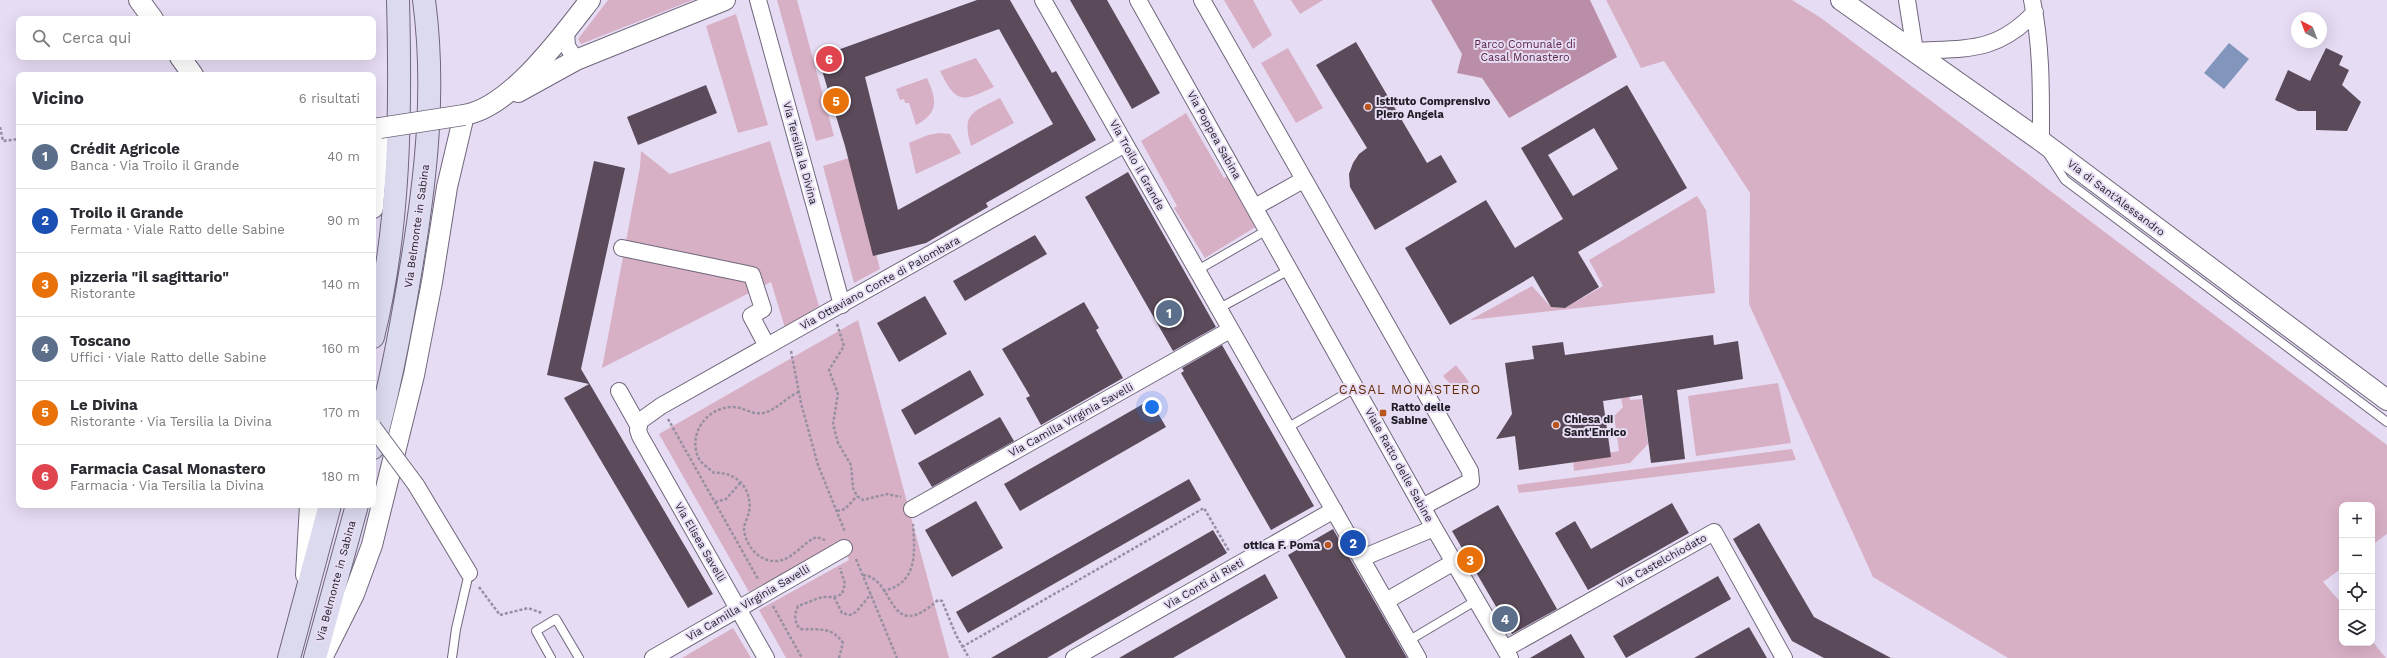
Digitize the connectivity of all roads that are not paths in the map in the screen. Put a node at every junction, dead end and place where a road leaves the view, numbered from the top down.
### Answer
1 (139, 0) edge
2 (398, 0) edge
3 (424, 0) edge
4 (590, 0) edge
5 (725, 0) edge
6 (758, 0) edge
7 (1043, 0) edge
8 (1138, 0) edge
9 (1202, 0) edge
10 (1841, 0) edge
11 (1907, 0) edge
12 (2034, 6) edge
13 (151, 16) edge
14 (566, 32) junction
15 (1915, 51) junction
16 (182, 60) edge
17 (576, 60) junction
18 (191, 72) edge
19 (492, 106) junction
20 (464, 116) junction
21 (377, 129) edge
22 (2041, 142) junction
23 (1125, 144) junction
24 (376, 152) edge
25 (1302, 180) junction
26 (1254, 207) junction
27 (1267, 230) junction
28 (622, 248) dead end
29 (1196, 270) junction
30 (1289, 270) junction
31 (837, 308) junction
32 (1218, 309) junction
33 (376, 322) edge
34 (1230, 330) junction
35 (767, 346) junction
36 (1355, 388) junction
37 (619, 391) dead end
38 (2387, 400) edge
39 (2387, 422) edge
40 (638, 425) junction
41 (1286, 428) junction
42 (376, 430) edge
43 (376, 436) edge
44 (1422, 507) junction
45 (310, 508) edge
46 (329, 508) edge
47 (356, 508) edge
48 (912, 509) road end
49 (1334, 510) junction
50 (1434, 528) junction
51 (845, 547) road end
52 (1362, 558) junction
53 (1454, 562) junction
54 (469, 573) joint
55 (306, 594) junction
56 (1477, 600) junction
57 (1386, 601) junction
58 (738, 608) junction
59 (1408, 641) junction
60 (1508, 654) edge
61 (289, 658) edge
62 (315, 658) edge
63 (322, 658) edge
64 (452, 658) edge
65 (551, 658) edge
66 (579, 658) edge
67 (653, 658) edge
68 (766, 658) edge
69 (1074, 658) edge
70 (1418, 658) edge
71 (1784, 658) edge

1 - 13 street
2 - 33 main road
3 - 43 main road, Via Belmonte in Sabina
4 - 14 street
5 - 17 street
6 - 31 street, Via Tersilia la Divina
7 - 23 street, Via Troilo il Grande
8 - 26 street, Via Poppea Sabina
9 - 25 street
10 - 15 street, Via di Sant'Alessandro
11 - 15 street
12 - 15 street
12 - 22 street
14 - 17 street
14 - 19 street
15 - 22 street, Via di Sant'Alessandro
16 - 18 street
17 - 19 street
19 - 20 street
20 - 21 street, bridge
20 - 63 street
21 - 24 street
22 - 38 street, Via di Sant'Alessandro
22 - 39 lane
23 - 29 street, Via Troilo il Grande
23 - 31 street, Via Ottaviano Conte di Palombara
25 - 26 street
25 - 44 street
26 - 27 street, Via Poppea Sabina
27 - 29 lane
27 - 30 street, Via Poppea Sabina
28 - 35 street
29 - 32 street, Via Troilo il Grande
30 - 32 lane
30 - 36 street, Viale Ratto delle Sabine
31 - 35 street, Via Ottaviano Conte di Palombara
32 - 34 street, Via Troilo il Grande
34 - 41 street
34 - 48 street, Via Camilla Virginia Savelli
35 - 40 street, Via Ottaviano Conte di Palombara
36 - 41 lane
36 - 44 street, Viale Ratto delle Sabine
37 - 40 street, Via Elisea Savelli
40 - 58 street, Via Elisea Savelli
41 - 49 street
42 - 54 street, bridge
44 - 50 street, Viale Ratto delle Sabine
45 - 55 street
46 - 55 main road
47 - 62 main road, Via Belmonte in Sabina
49 - 52 street
49 - 69 street, Via Conti di Rieti
50 - 52 street
50 - 53 street, Viale Ratto delle Sabine
51 - 58 street, Via Camilla Virginia Savelli
52 - 57 street
53 - 56 street, Viale Ratto delle Sabine
53 - 57 street
54 - 64 lane
55 - 61 main road
56 - 59 lane
56 - 60 street, Viale Ratto delle Sabine
57 - 59 street
58 - 67 street, Via Camilla Virginia Savelli
58 - 68 street, Via Elisea Savelli
59 - 70 street
60 - 71 street, Via Castelchiodato
65 - 66 lane

